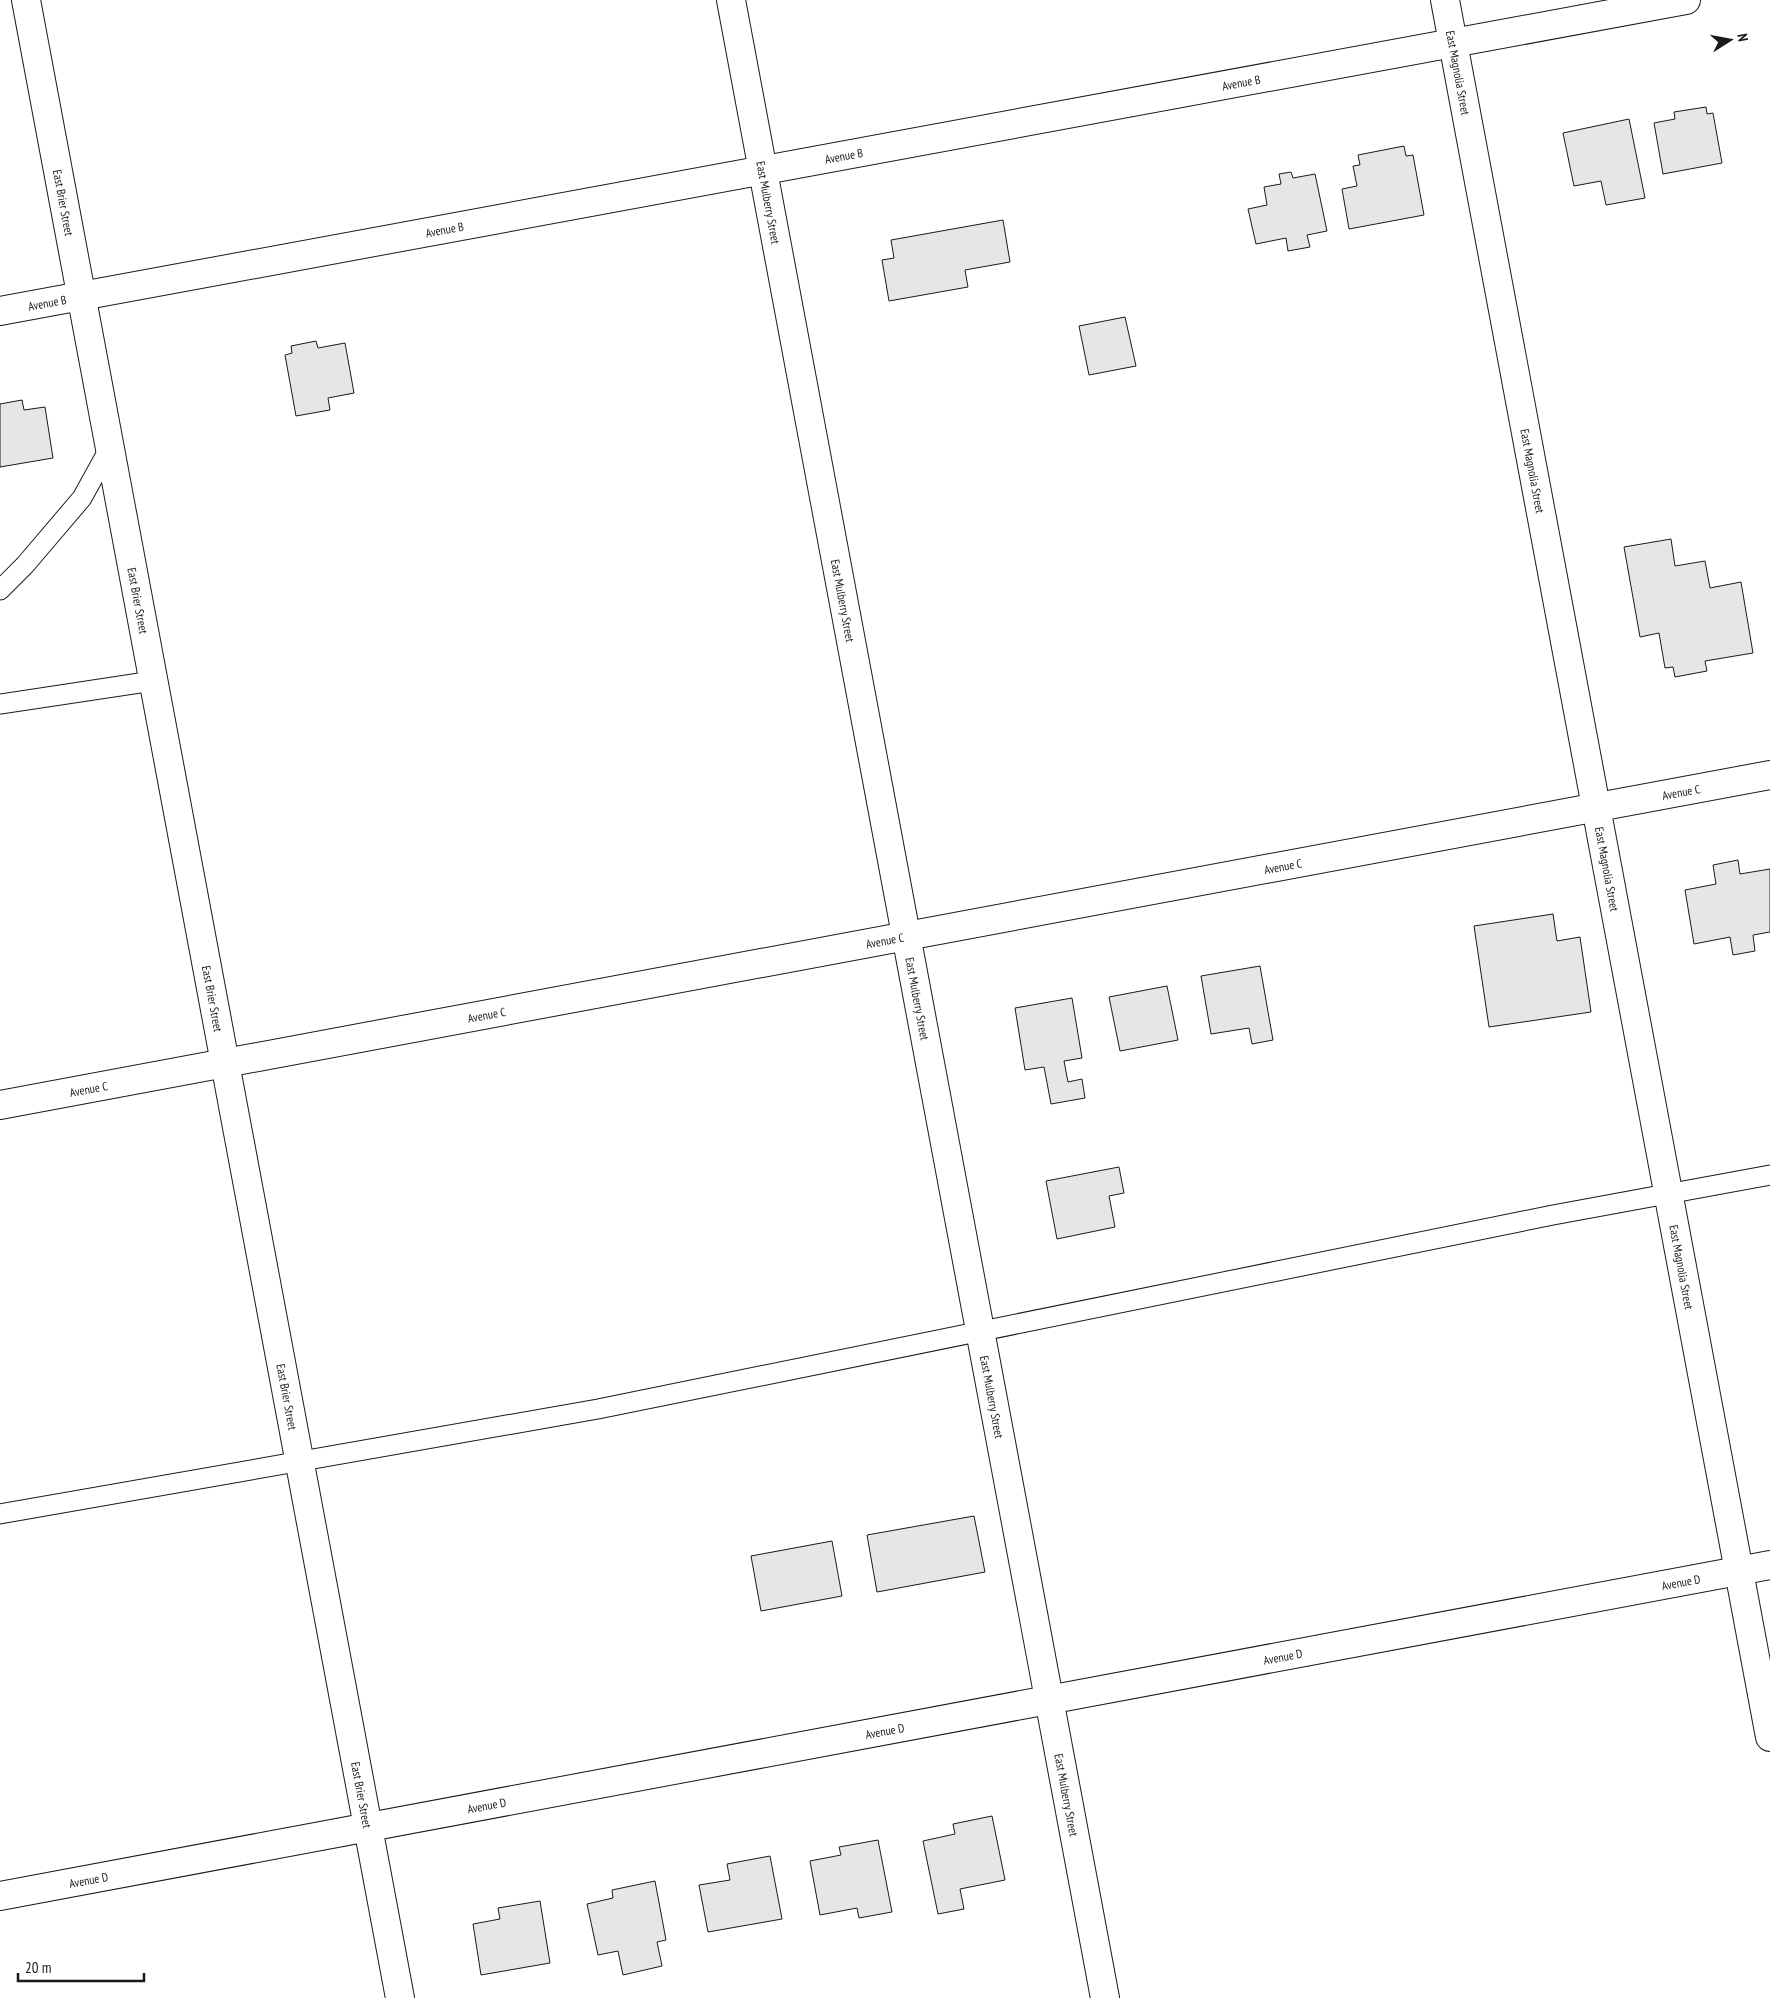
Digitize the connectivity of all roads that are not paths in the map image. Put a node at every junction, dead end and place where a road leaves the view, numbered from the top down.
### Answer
1 (26, 0) edge
2 (731, 0) edge
3 (1444, 0) edge
4 (1686, 0) edge
5 (1453, 43) junction
6 (763, 170) junction
7 (81, 296) junction
8 (0, 311) edge
9 (109, 449) junction
10 (0, 590) edge
11 (153, 681) junction
12 (0, 704) edge
13 (1770, 774) edge
14 (1595, 807) junction
15 (906, 936) junction
16 (224, 1063) junction
17 (0, 1105) edge
18 (1770, 1175) edge
19 (1668, 1194) junction
20 (981, 1331) junction
21 (298, 1462) junction
22 (0, 1514) edge
23 (1770, 1565) edge
24 (1739, 1571) junction
25 (1050, 1700) junction
26 (1770, 1738) edge
27 (366, 1828) junction
28 (0, 1896) edge
29 (400, 1998) edge
30 (1105, 1998) edge

1 - 7 street, East Brier Street
2 - 6 street, East Mulberry Street
3 - 5 street, East Magnolia Street
4 - 5 street, Avenue B
5 - 6 street, Avenue B
5 - 14 street, East Magnolia Street
6 - 7 street, Avenue B
6 - 15 street, East Mulberry Street
7 - 8 street, Avenue B
7 - 9 street, East Brier Street
9 - 10 lane
9 - 11 street, East Brier Street
11 - 12 lane
11 - 16 street, East Brier Street
13 - 14 street, Avenue C
14 - 15 street, Avenue C
14 - 19 street, East Magnolia Street
15 - 16 street, Avenue C
15 - 20 street, East Mulberry Street
16 - 17 street, Avenue C
16 - 21 street, East Brier Street
18 - 19 lane
19 - 20 lane
19 - 24 street, East Magnolia Street
20 - 21 lane
20 - 25 street, East Mulberry Street
21 - 22 lane
21 - 27 street, East Brier Street
23 - 24 street, Avenue D
24 - 25 street, Avenue D
24 - 26 street, East Magnolia Street
25 - 27 street, Avenue D
25 - 30 street, East Mulberry Street
27 - 28 street, Avenue D
27 - 29 street, East Brier Street

